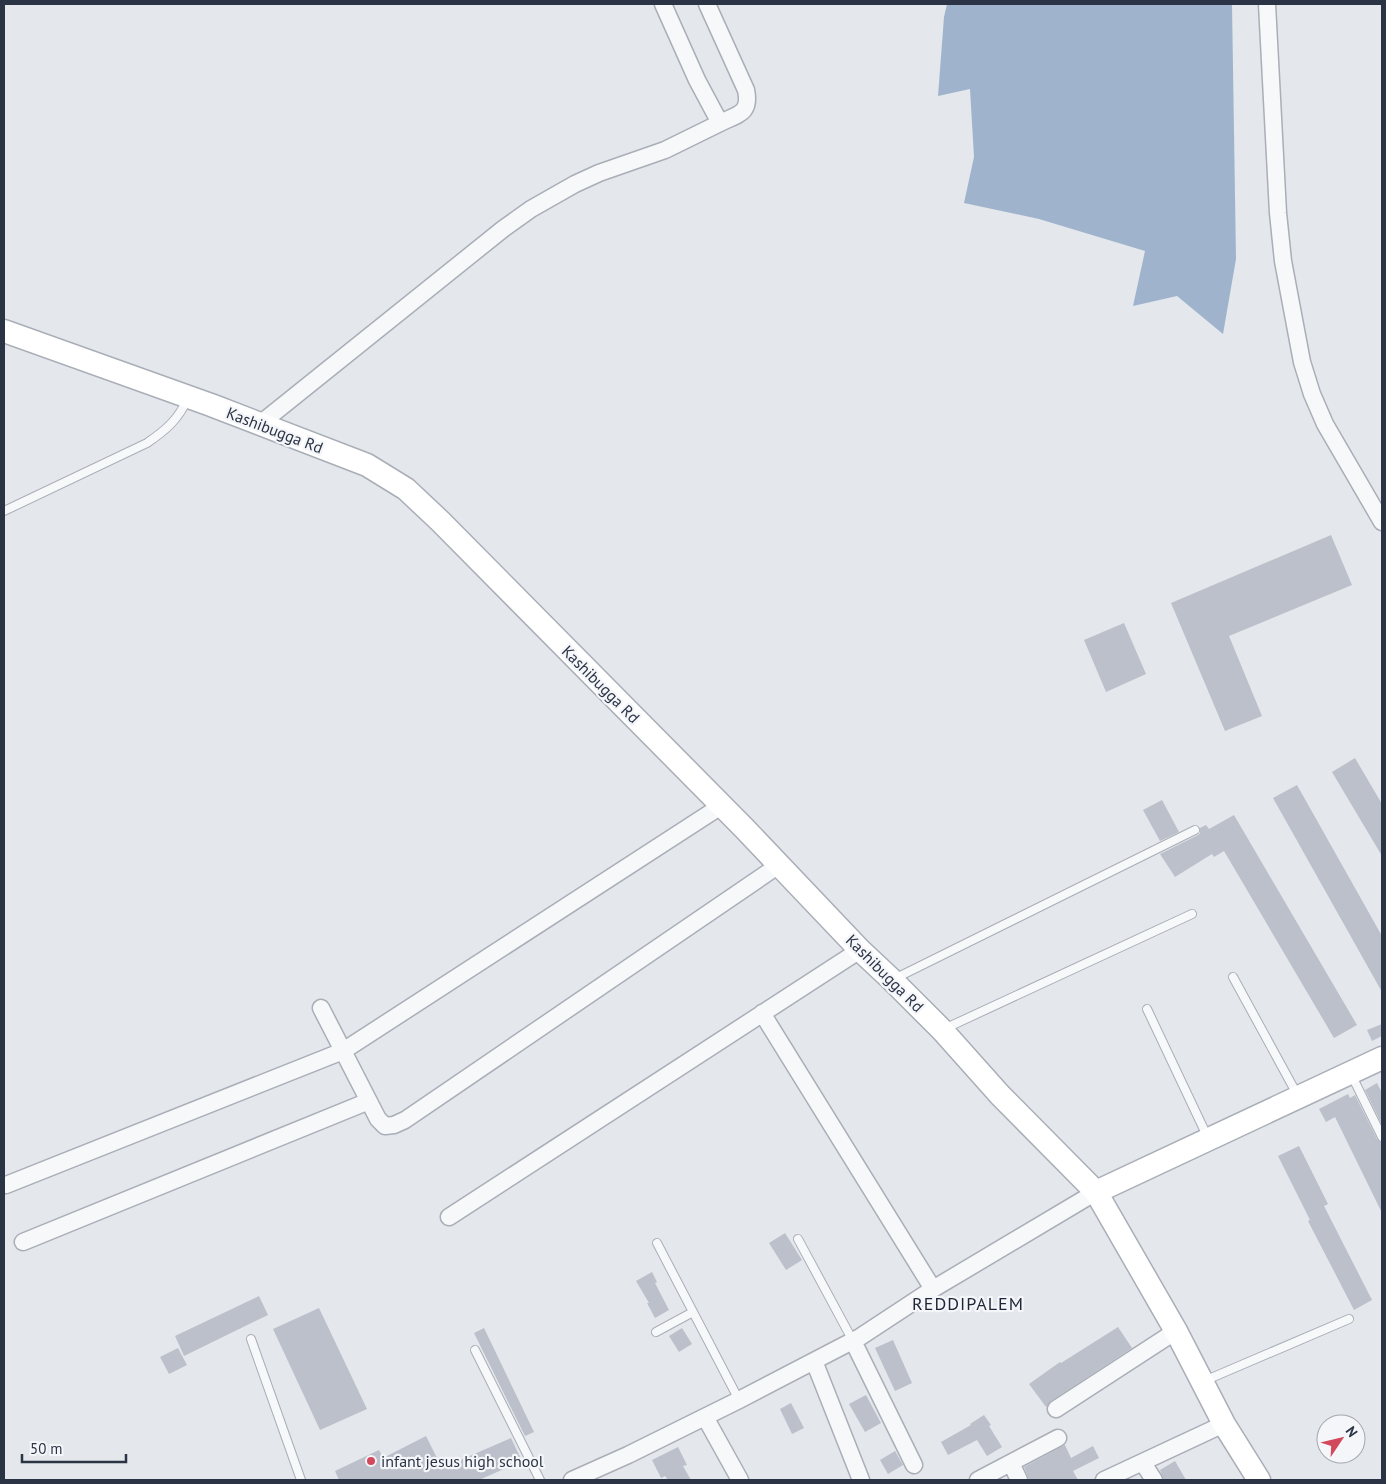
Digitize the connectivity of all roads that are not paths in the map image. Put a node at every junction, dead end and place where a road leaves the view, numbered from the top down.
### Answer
1 (663, 4) edge
2 (707, 4) edge
3 (1267, 4) edge
4 (720, 123) junction
5 (4, 331) edge
6 (188, 397) junction
7 (260, 424) junction
8 (4, 511) edge
9 (1382, 522) edge
10 (721, 806) junction
11 (1195, 830) dead end
12 (779, 865) junction
13 (1192, 914) dead end
14 (860, 950) junction
15 (1234, 977) dead end
16 (892, 980) junction
17 (321, 1008) dead end
18 (1147, 1009) dead end
19 (762, 1013) junction
20 (942, 1030) junction
21 (344, 1051) junction
22 (1382, 1058) edge
23 (1350, 1073) junction
24 (1299, 1097) junction
25 (369, 1101) junction
26 (1382, 1137) edge
27 (1209, 1139) junction
28 (6, 1185) dead end
29 (1096, 1192) junction
30 (449, 1217) dead end
31 (798, 1240) dead end
32 (22, 1242) dead end
33 (657, 1243) dead end
34 (933, 1289) junction
35 (693, 1312) junction
36 (1349, 1319) dead end
37 (1176, 1331) junction
38 (656, 1332) dead end
39 (251, 1339) dead end
40 (853, 1341) junction
41 (475, 1350) dead end
42 (814, 1361) junction
43 (1202, 1382) junction
44 (740, 1400) junction
45 (1056, 1409) dead end
46 (705, 1417) junction
47 (1224, 1424) junction
48 (1058, 1438) dead end
49 (1011, 1463) junction
50 (1143, 1463) junction
51 (914, 1465) dead end
52 (301, 1480) edge
53 (540, 1480) edge
54 (576, 1480) edge
55 (740, 1480) edge
56 (861, 1480) edge
57 (978, 1480) edge
58 (1019, 1480) edge
59 (1104, 1480) edge
60 (1154, 1480) edge
61 (1259, 1480) edge

1 - 4 street
2 - 4 street
3 - 9 street
4 - 7 street
5 - 6 main road, Kashibugga Rd
6 - 7 main road, Kashibugga Rd
6 - 8 lane
7 - 10 main road, Kashibugga Rd
10 - 12 main road, Kashibugga Rd
10 - 21 street
11 - 16 lane
12 - 14 main road, Kashibugga Rd
12 - 25 street
13 - 20 lane
14 - 16 main road, Kashibugga Rd
14 - 19 street
15 - 24 lane
16 - 20 main road, Kashibugga Rd
17 - 21 street
18 - 27 lane
19 - 30 street
19 - 34 street
20 - 29 main road, Kashibugga Rd
21 - 25 street
21 - 28 street
22 - 23 main road
23 - 24 main road
23 - 26 lane
24 - 27 main road
25 - 32 street
27 - 29 main road
29 - 34 street
29 - 37 main road, Kashibugga Rd
31 - 40 lane
33 - 35 lane
34 - 40 street
35 - 38 lane
35 - 44 lane
36 - 43 lane
37 - 43 main road, Kashibugga Rd
37 - 45 street
39 - 52 lane
40 - 42 street
40 - 51 street
41 - 53 lane
42 - 44 street
42 - 56 street
43 - 47 main road, Kashibugga Rd
44 - 46 street
46 - 54 street
46 - 55 street
47 - 50 street
47 - 61 main road, Kashibugga Rd
48 - 49 street
49 - 57 street
49 - 58 street
50 - 59 street
50 - 60 street

